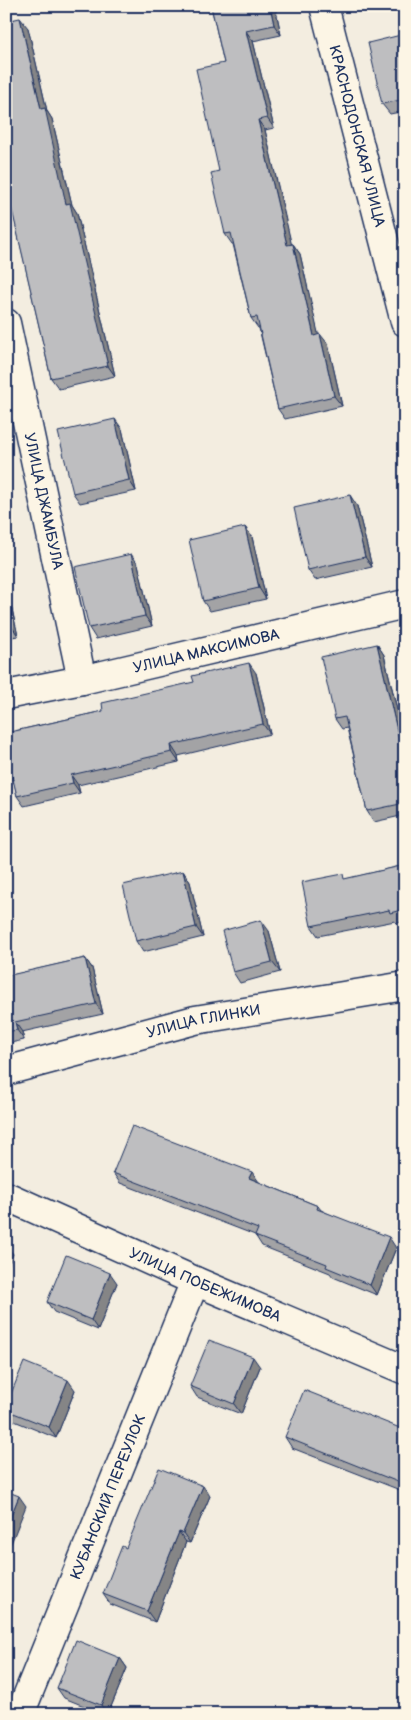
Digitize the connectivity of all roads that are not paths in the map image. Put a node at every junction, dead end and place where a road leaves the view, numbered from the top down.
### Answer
1 (324, 6) edge
2 (405, 322) edge
3 (6, 323) edge
4 (405, 604) edge
5 (82, 680) junction
6 (6, 696) edge
7 (405, 986) edge
8 (6, 1071) edge
9 (6, 1196) edge
10 (195, 1281) junction
11 (405, 1370) edge
12 (20, 1714) edge

1 - 2 street, КРАСНОДОНСКАЯ УЛИЦА
3 - 5 street, УЛИЦА ДЖАМБУЛА
4 - 5 street, УЛИЦА МАКСИМОВА
5 - 6 street, УЛИЦА МАКСИМОВА
7 - 8 street, УЛИЦА ГЛИНКИ
9 - 10 street, УЛИЦА ПОБЕЖИМОВА
10 - 11 street, УЛИЦА ПОБЕЖИМОВА
10 - 12 street, КУБАНСКИЙ ПЕРЕУЛОК

